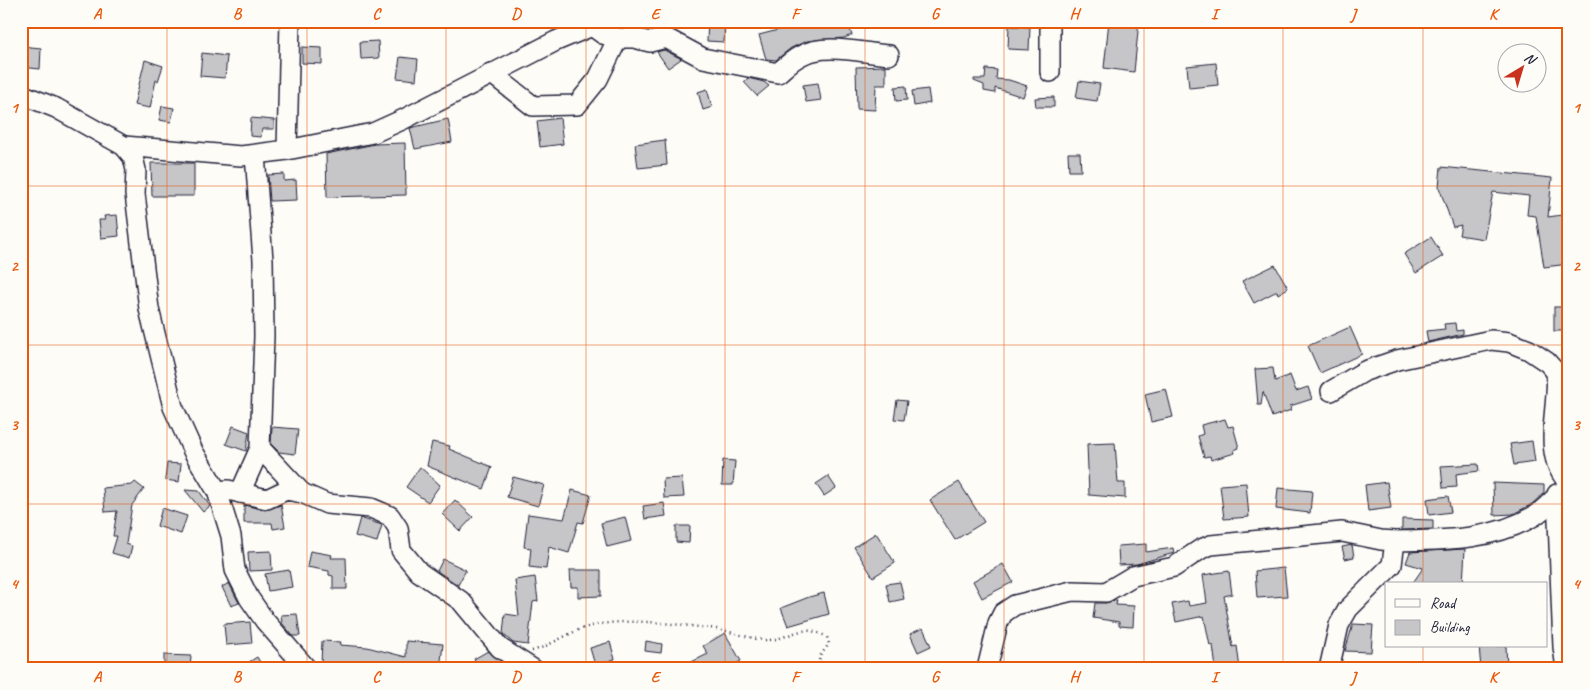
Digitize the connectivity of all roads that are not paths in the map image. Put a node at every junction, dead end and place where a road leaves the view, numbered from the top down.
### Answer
1 (290, 21) edge
2 (1050, 21) edge
3 (598, 24) edge
4 (618, 38) junction
5 (888, 55) dead end
6 (1050, 72) dead end
7 (492, 73) junction
8 (21, 94) edge
9 (124, 146) junction
10 (287, 150) junction
11 (255, 154) junction
12 (1331, 391) dead end
13 (260, 448) junction
14 (1565, 488) edge
15 (217, 491) junction
16 (240, 493) junction
17 (302, 493) junction
18 (1395, 541) junction
19 (308, 669) edge
20 (533, 669) edge
21 (987, 669) edge
22 (1329, 669) edge
23 (1566, 669) edge

1 - 10 street
2 - 6 street
3 - 4 street
3 - 7 street
4 - 5 street
4 - 7 street
7 - 10 street
8 - 9 street
9 - 11 street
9 - 15 street
10 - 11 street
11 - 13 street
12 - 14 street
13 - 16 street
13 - 17 street
14 - 18 street
14 - 23 street
15 - 16 street
15 - 19 street
16 - 17 street
17 - 20 street
18 - 21 street
18 - 22 street

